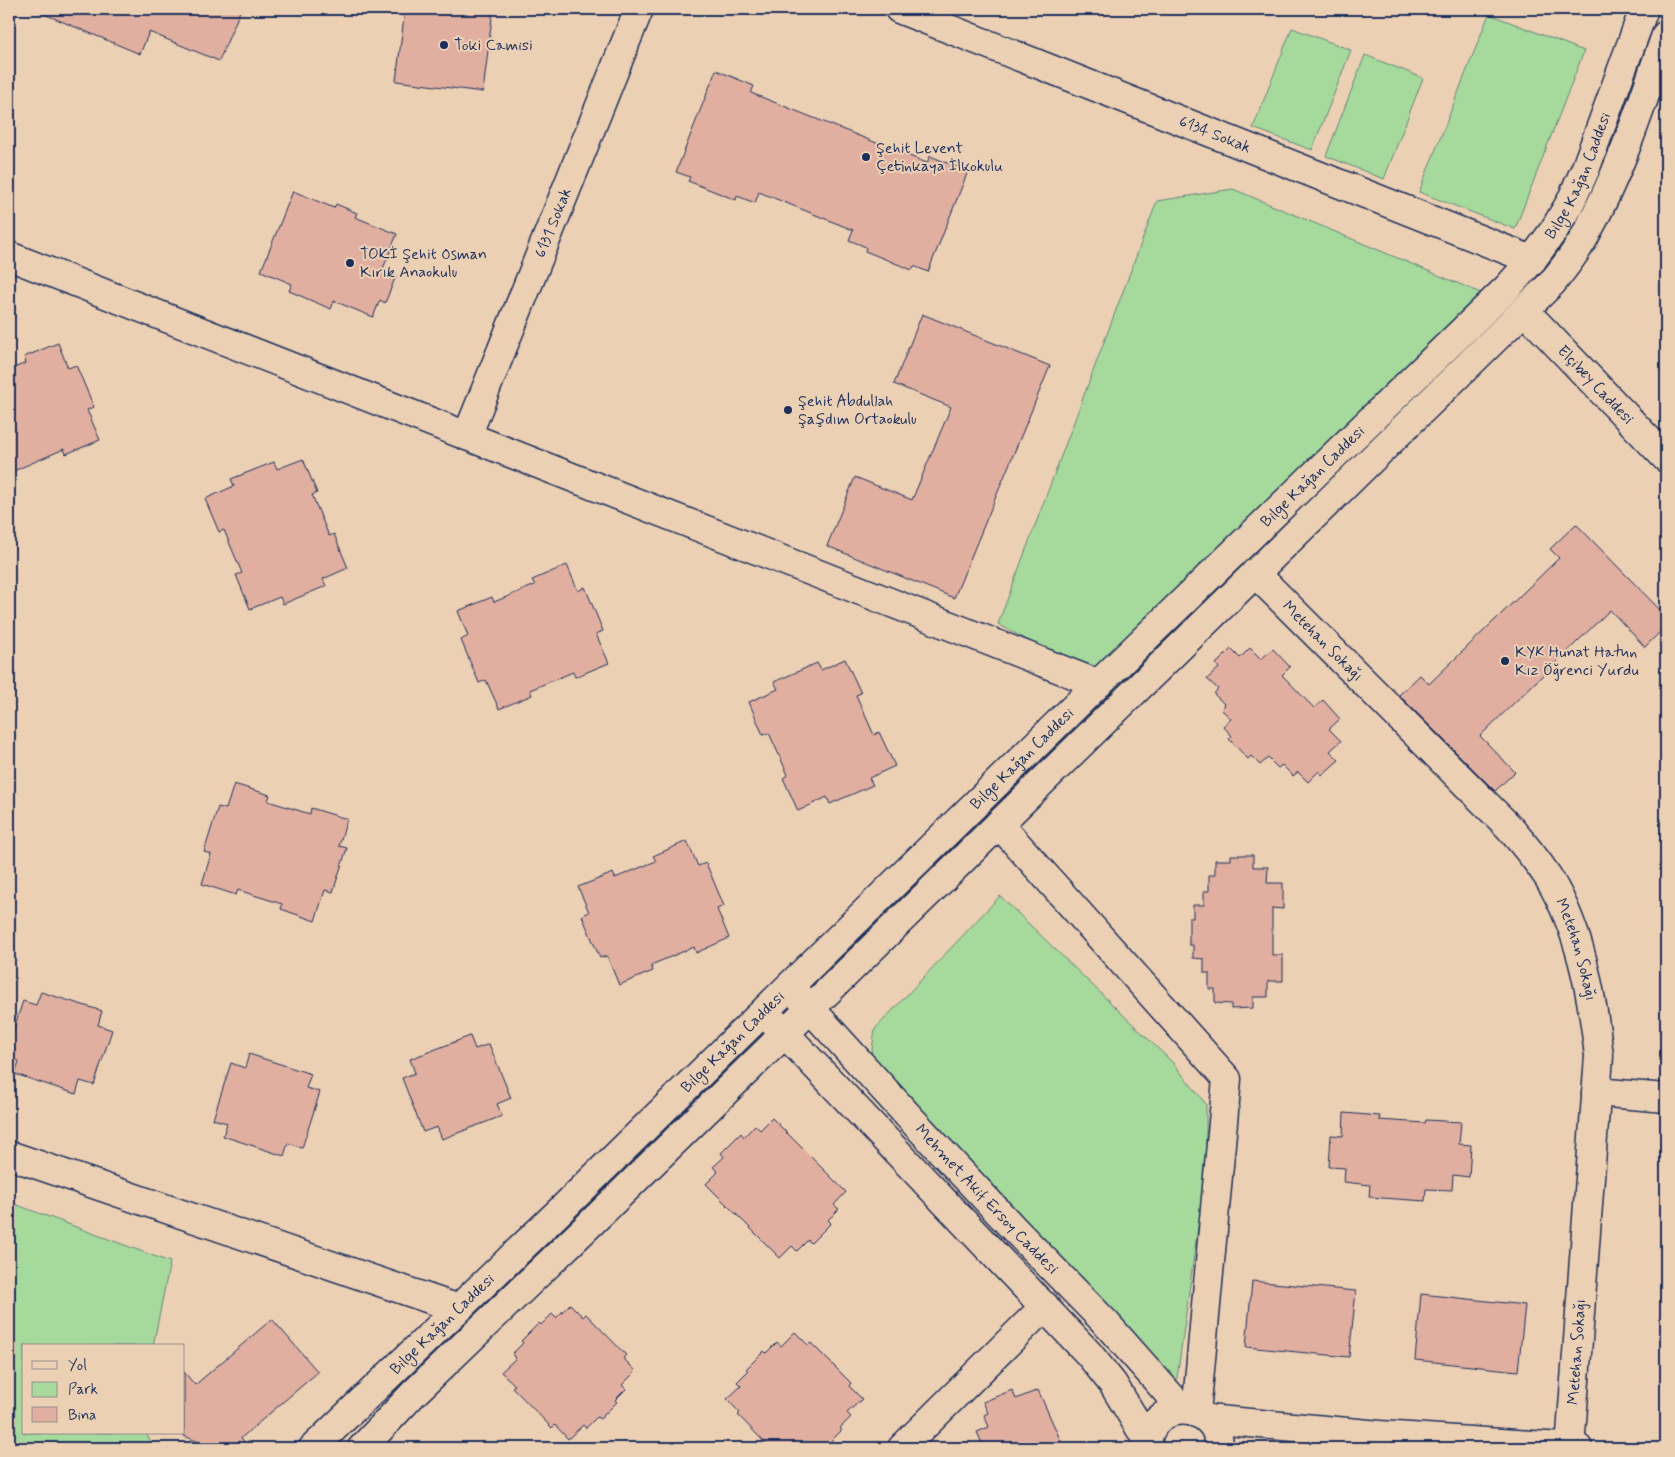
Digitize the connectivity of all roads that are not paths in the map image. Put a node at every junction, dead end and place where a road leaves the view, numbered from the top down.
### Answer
1 (639, 9) edge
2 (899, 9) edge
3 (1644, 9) edge
4 (1666, 35) edge
5 (9, 256) edge
6 (1532, 260) junction
7 (1525, 311) junction
8 (467, 436) junction
9 (1666, 458) edge
10 (1256, 573) junction
11 (1098, 684) junction
12 (999, 824) junction
13 (790, 986) junction
14 (810, 1008) junction
15 (763, 1012) junction
16 (785, 1032) junction
17 (1596, 1092) junction
18 (1666, 1098) edge
19 (9, 1155) edge
20 (1045, 1306) junction
21 (459, 1309) junction
22 (1196, 1414) junction
23 (1147, 1444) edge
24 (313, 1448) edge
25 (362, 1448) edge
26 (902, 1448) edge
27 (1219, 1448) edge
28 (1570, 1448) edge
29 (1578, 1448) edge

1 - 8 street, 6131 Sokak
2 - 6 street, 6134 Sokak
3 - 6 street, Bilge Kağan Caddesi
4 - 7 street, Bilge Kağan Caddesi
5 - 8 street
6 - 11 street, Bilge Kağan Caddesi
7 - 9 street, Elçibey Caddesi
7 - 10 street, Bilge Kağan Caddesi
8 - 11 street
10 - 12 street, Bilge Kağan Caddesi
10 - 17 street, Metehan Sokağı
11 - 13 street, Bilge Kağan Caddesi
12 - 14 street, Bilge Kağan Caddesi
12 - 22 street
13 - 14 street, Mehmet Akif Ersoy Caddesi
13 - 15 street, Bilge Kağan Caddesi
14 - 16 street, Bilge Kağan Caddesi
14 - 22 street, Mehmet Akif Ersoy Caddesi
15 - 16 street, Mehmet Akif Ersoy Caddesi
15 - 21 street, Bilge Kağan Caddesi
16 - 20 street, Mehmet Akif Ersoy Caddesi
16 - 25 street, Bilge Kağan Caddesi
17 - 18 street
17 - 28 street, Metehan Sokağı
19 - 21 street
20 - 23 street, Mehmet Akif Ersoy Caddesi
20 - 26 street
21 - 24 street, Bilge Kağan Caddesi
22 - 23 street
22 - 27 street, Mehmet Akif Ersoy Caddesi
22 - 28 street
28 - 29 street

